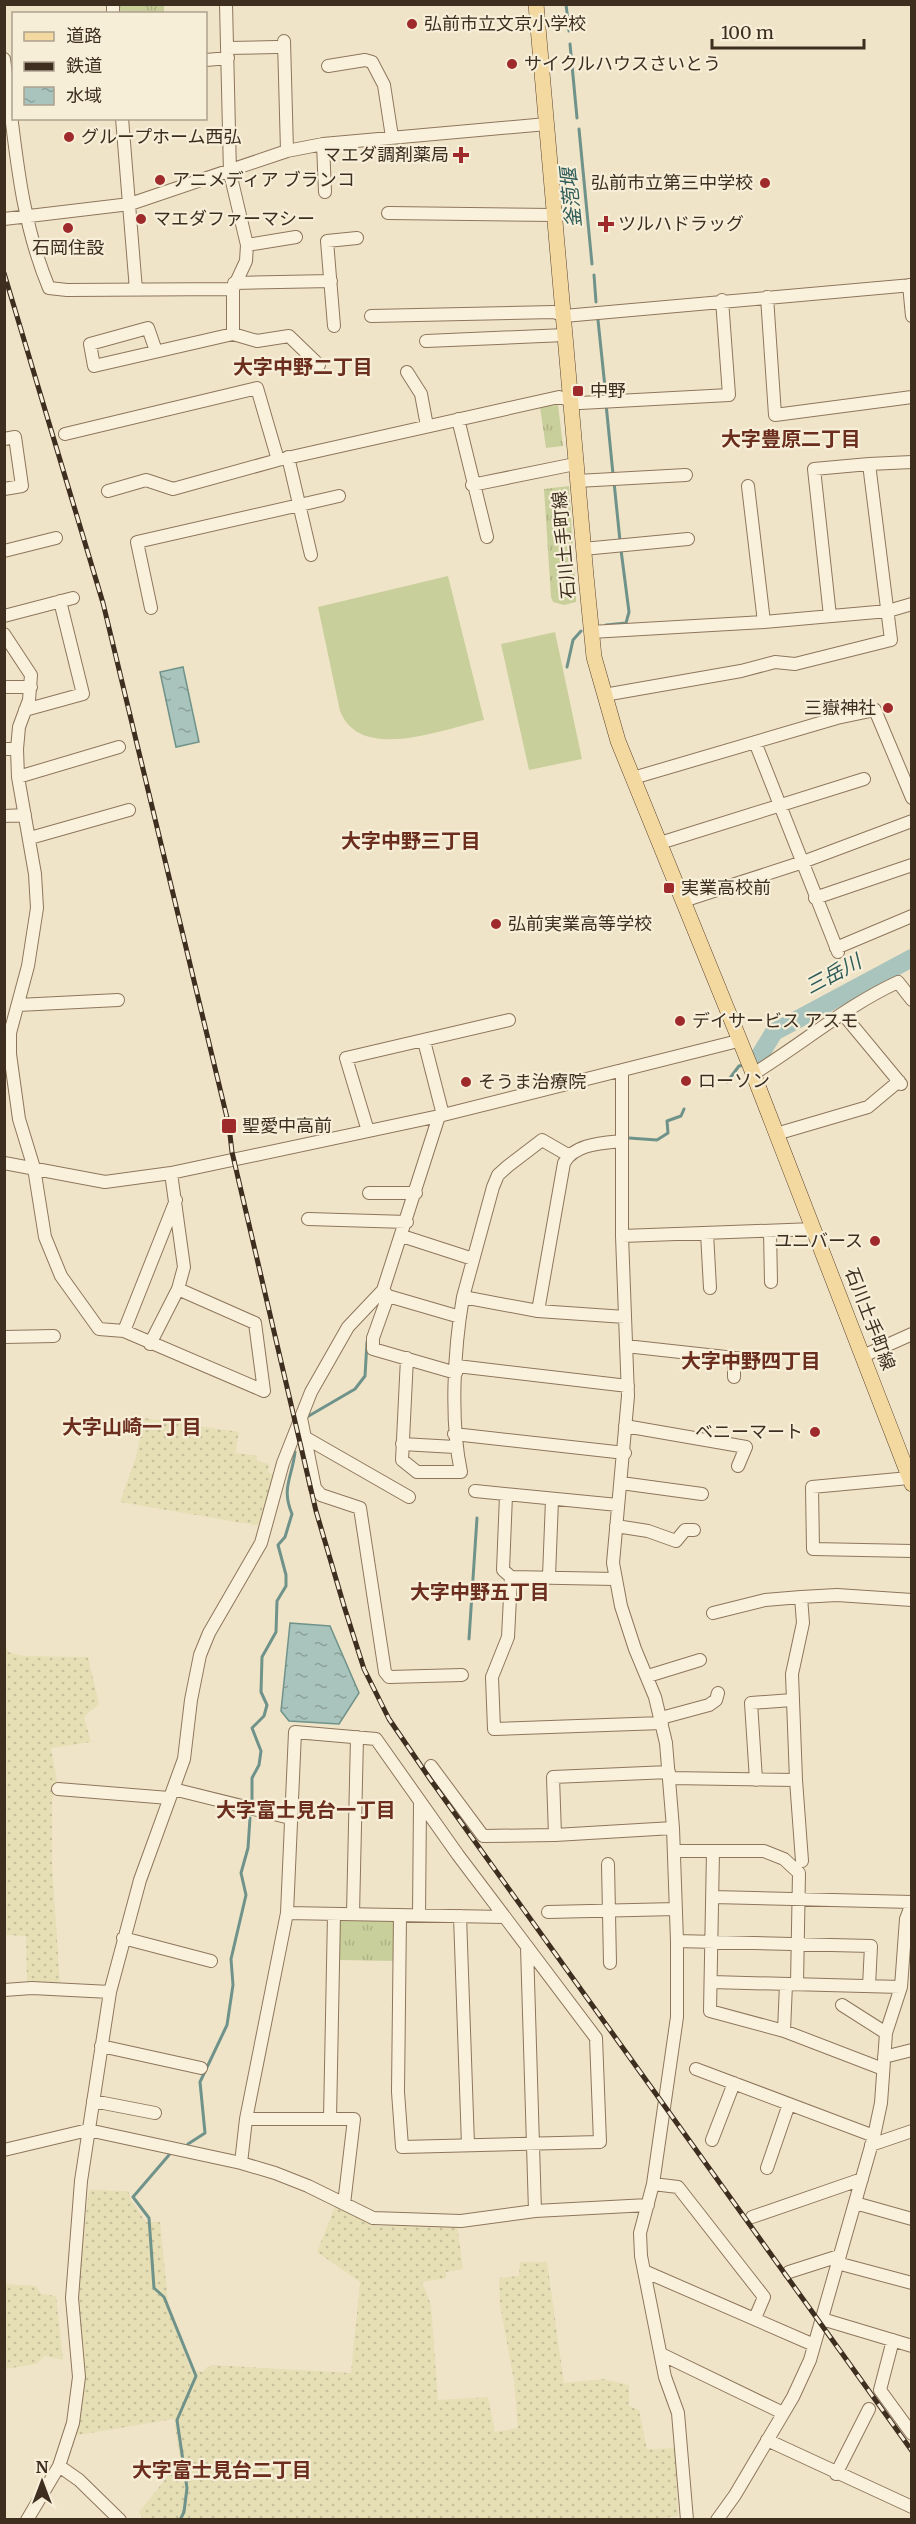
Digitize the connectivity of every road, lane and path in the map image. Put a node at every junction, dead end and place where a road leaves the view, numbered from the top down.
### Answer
1 (226, 4) edge
2 (536, 4) edge
3 (228, 53) junction
4 (207, 60) edge
5 (328, 66) dead end
6 (8, 67) edge
7 (12, 102) edge
8 (14, 120) edge
9 (122, 120) edge
10 (547, 124) junction
11 (392, 137) junction
12 (323, 144) junction
13 (287, 151) junction
14 (230, 172) junction
15 (325, 192) dead end
16 (130, 204) junction
17 (388, 213) dead end
18 (555, 215) junction
19 (25, 216) junction
20 (4, 219) edge
21 (296, 237) dead end
22 (357, 238) dead end
23 (247, 245) junction
24 (332, 281) junction
25 (910, 285) edge
26 (233, 286) junction
27 (136, 290) junction
28 (767, 297) junction
29 (722, 300) junction
30 (371, 316) dead end
31 (564, 316) junction
32 (912, 316) edge
33 (334, 326) dead end
34 (233, 334) junction
35 (566, 335) junction
36 (426, 341) dead end
37 (156, 351) junction
38 (319, 365) dead end
39 (407, 372) dead end
40 (912, 397) edge
41 (571, 401) junction
42 (458, 419) junction
43 (427, 426) junction
44 (65, 434) dead end
45 (4, 439) edge
46 (283, 459) junction
47 (912, 462) edge
48 (575, 464) junction
49 (869, 464) junction
50 (686, 475) dead end
51 (577, 481) junction
52 (472, 484) junction
53 (748, 486) dead end
54 (4, 489) edge
55 (108, 491) dead end
56 (339, 496) dead end
57 (299, 505) junction
58 (487, 537) dead end
59 (56, 538) dead end
60 (688, 539) dead end
61 (583, 549) junction
62 (4, 550) edge
63 (311, 555) dead end
64 (912, 603) edge
65 (151, 608) dead end
66 (888, 611) junction
67 (4, 616) edge
68 (830, 616) junction
69 (764, 622) junction
70 (591, 632) junction
71 (4, 634) edge
72 (4, 687) edge
73 (31, 687) junction
74 (603, 695) junction
75 (26, 710) junction
76 (755, 742) junction
77 (119, 747) dead end
78 (11, 749) edge
79 (18, 777) junction
80 (633, 778) junction
81 (864, 779) dead end
82 (912, 798) edge
83 (778, 806) junction
84 (129, 810) dead end
85 (25, 815) junction
86 (4, 816) edge
87 (912, 821) edge
88 (30, 838) junction
89 (660, 843) junction
90 (800, 863) junction
91 (912, 865) edge
92 (815, 898) junction
93 (683, 901) junction
94 (912, 916) edge
95 (118, 1000) dead end
96 (912, 1000) edge
97 (18, 1005) junction
98 (843, 1014) junction
99 (509, 1020) dead end
100 (7, 1033) edge
101 (424, 1041) junction
102 (738, 1041) junction
103 (750, 1066) junction
104 (622, 1070) junction
105 (441, 1115) junction
106 (368, 1131) junction
107 (776, 1134) junction
108 (622, 1141) junction
109 (568, 1155) junction
110 (4, 1163) edge
111 (34, 1168) junction
112 (171, 1173) junction
113 (369, 1192) dead end
114 (416, 1193) junction
115 (176, 1200) junction
116 (308, 1219) dead end
117 (407, 1222) junction
118 (814, 1229) junction
119 (770, 1231) junction
120 (707, 1233) junction
121 (402, 1236) junction
122 (622, 1236) junction
123 (473, 1259) junction
124 (771, 1282) dead end
125 (178, 1288) junction
126 (710, 1288) dead end
127 (386, 1293) junction
128 (463, 1297) junction
129 (538, 1311) junction
130 (460, 1317) junction
131 (625, 1317) junction
132 (124, 1331) junction
133 (912, 1334) edge
134 (54, 1336) dead end
135 (4, 1337) edge
136 (150, 1344) junction
137 (626, 1346) junction
138 (863, 1356) junction
139 (408, 1358) junction
140 (734, 1358) junction
141 (753, 1360) dead end
142 (456, 1370) junction
143 (734, 1377) dead end
144 (628, 1386) junction
145 (300, 1418) junction
146 (625, 1426) junction
147 (454, 1434) junction
148 (306, 1438) junction
149 (402, 1444) junction
150 (455, 1447) junction
151 (625, 1453) junction
152 (738, 1466) dead end
153 (910, 1476) edge
154 (621, 1483) junction
155 (474, 1491) dead end
156 (702, 1494) dead end
157 (506, 1495) junction
158 (409, 1497) dead end
159 (552, 1500) junction
160 (618, 1505) junction
161 (616, 1526) junction
162 (694, 1530) dead end
163 (912, 1551) edge
164 (549, 1576) junction
165 (511, 1577) junction
166 (615, 1579) junction
167 (801, 1597) junction
168 (912, 1600) edge
169 (713, 1613) dead end
170 (700, 1660) dead end
171 (462, 1675) dead end
172 (648, 1676) junction
173 (718, 1693) dead end
174 (792, 1700) junction
175 (662, 1720) junction
176 (357, 1737) junction
177 (431, 1766) dead end
178 (670, 1775) junction
179 (756, 1780) junction
180 (796, 1780) junction
181 (58, 1789) dead end
182 (171, 1793) junction
183 (420, 1803) junction
184 (290, 1818) junction
185 (673, 1828) junction
186 (555, 1835) junction
187 (674, 1851) junction
188 (713, 1851) junction
189 (802, 1861) dead end
190 (608, 1864) dead end
191 (713, 1897) junction
192 (800, 1901) junction
193 (912, 1903) edge
194 (676, 1909) junction
195 (609, 1911) junction
196 (548, 1912) dead end
197 (288, 1913) junction
198 (334, 1914) junction
199 (354, 1914) junction
200 (400, 1915) junction
201 (419, 1916) junction
202 (460, 1916) junction
203 (505, 1917) junction
204 (123, 1938) junction
205 (677, 1941) junction
206 (712, 1941) junction
207 (799, 1944) junction
208 (527, 1947) junction
209 (211, 1961) dead end
210 (610, 1963) dead end
211 (908, 1969) edge
212 (711, 1982) junction
213 (791, 1984) junction
214 (869, 1986) junction
215 (901, 1987) junction
216 (4, 1990) edge
217 (110, 1992) junction
218 (842, 2005) dead end
219 (784, 2031) junction
220 (885, 2033) junction
221 (101, 2046) junction
222 (912, 2050) edge
223 (884, 2063) junction
224 (201, 2068) dead end
225 (696, 2069) dead end
226 (734, 2083) junction
227 (93, 2101) junction
228 (789, 2104) junction
229 (155, 2113) dead end
230 (246, 2119) junction
231 (330, 2119) junction
232 (88, 2130) junction
233 (912, 2131) edge
234 (712, 2140) dead end
235 (872, 2140) junction
236 (468, 2145) junction
237 (533, 2145) junction
238 (4, 2150) edge
239 (241, 2163) junction
240 (767, 2168) dead end
241 (862, 2179) junction
242 (653, 2184) junction
243 (855, 2203) junction
244 (344, 2204) junction
245 (648, 2205) junction
246 (535, 2211) junction
247 (752, 2217) dead end
248 (912, 2219) edge
249 (838, 2259) junction
250 (645, 2271) junction
251 (789, 2272) dead end
252 (912, 2283) edge
253 (755, 2318) junction
254 (822, 2319) junction
255 (893, 2340) junction
256 (814, 2346) junction
257 (912, 2346) edge
258 (661, 2354) junction
259 (869, 2409) dead end
260 (783, 2413) junction
261 (912, 2434) edge
262 (767, 2440) junction
263 (59, 2466) junction
264 (836, 2474) junction
265 (912, 2507) edge
266 (27, 2520) edge
267 (120, 2520) edge
268 (687, 2520) edge
269 (717, 2520) edge

1 - 3 street
2 - 10 main road, 石川土手町線
3 - 4 street
3 - 13 street
3 - 14 street
5 - 11 street
6 - 7 street
8 - 19 street
9 - 16 street
10 - 11 street
10 - 18 main road, 石川土手町線
11 - 12 street
12 - 13 street
12 - 15 street
13 - 14 street
14 - 16 street
14 - 23 street
16 - 19 street
16 - 27 street
17 - 18 street
18 - 31 main road, 石川土手町線
19 - 20 street
19 - 27 street
21 - 23 street
22 - 24 street
23 - 26 street
24 - 26 street
24 - 33 street
25 - 28 street
25 - 32 street
26 - 27 street
26 - 34 street
28 - 29 street
28 - 40 street
29 - 31 street
29 - 41 street
30 - 31 street
31 - 35 main road, 石川土手町線
34 - 37 street
34 - 38 street
35 - 36 street
35 - 41 main road, 石川土手町線
37 - 37 street
39 - 43 street
41 - 42 street
41 - 48 main road, 石川土手町線
42 - 43 street
42 - 52 street
43 - 46 street
44 - 46 street
45 - 54 street
46 - 55 street
46 - 57 street
47 - 49 street
48 - 51 main road, 石川土手町線
48 - 52 street
49 - 66 street
49 - 68 street
50 - 51 street
51 - 61 main road, 石川土手町線
52 - 58 street
53 - 69 street
56 - 57 street
57 - 63 street
57 - 65 street
59 - 62 street
60 - 61 street
61 - 70 main road, 石川土手町線
64 - 66 street
66 - 68 street
66 - 74 street
67 - 75 street
68 - 69 street
69 - 70 street
70 - 74 main road, 石川土手町線
71 - 73 street
72 - 73 street
73 - 75 street
74 - 80 main road, 石川土手町線
75 - 78 street
76 - 80 street
76 - 82 street
76 - 83 street
77 - 79 street
78 - 79 street
79 - 85 street
80 - 89 main road, 石川土手町線
81 - 83 street
83 - 89 street
83 - 90 street
84 - 88 street
85 - 86 street
85 - 88 street
87 - 90 street
88 - 97 street
89 - 93 main road, 石川土手町線
90 - 92 street
90 - 93 street
91 - 92 street
92 - 94 street
93 - 102 main road, 石川土手町線
95 - 97 street
96 - 98 street
97 - 100 street
98 - 103 street
98 - 107 street
99 - 101 street
100 - 111 street
101 - 105 street
101 - 106 street
102 - 103 main road, 石川土手町線
102 - 104 street
103 - 107 main road, 石川土手町線
104 - 105 street
104 - 108 street
105 - 106 street
105 - 114 street
106 - 112 street
107 - 118 main road, 石川土手町線
108 - 109 street
108 - 122 street
109 - 123 street
109 - 129 street
110 - 111 street
111 - 112 street
111 - 132 street
112 - 115 street
113 - 114 street
114 - 117 street
115 - 125 street
115 - 132 street
116 - 117 street
117 - 121 street
118 - 119 street
118 - 138 main road, 石川土手町線
119 - 120 street
119 - 124 street
120 - 122 street
120 - 126 street
121 - 123 street
121 - 127 street
122 - 131 street
123 - 128 street
125 - 136 street
125 - 136 street
127 - 130 street
127 - 139 street
127 - 145 street
128 - 129 street
128 - 130 street
129 - 131 street
130 - 142 street
131 - 137 street
132 - 136 street
133 - 138 street
134 - 135 street
137 - 140 street
137 - 144 street
138 - 153 main road, 石川土手町線
139 - 142 street
139 - 149 street
140 - 141 street
140 - 143 street
142 - 144 street
142 - 147 street
144 - 146 street
145 - 148 street
145 - 182 street
146 - 151 street
146 - 152 street
147 - 150 street
147 - 151 street
148 - 158 street
148 - 171 street
149 - 150 street
149 - 150 street
151 - 154 street
153 - 163 street
154 - 156 street
154 - 160 street
155 - 157 street
157 - 159 street
157 - 165 street
159 - 160 street
159 - 164 street
160 - 161 street
161 - 162 street
161 - 166 street
164 - 165 street
164 - 166 street
165 - 175 street
166 - 172 street
167 - 168 street
167 - 169 street
167 - 174 street
170 - 172 street
172 - 175 street
173 - 175 street
174 - 179 street
174 - 180 street
175 - 178 street
176 - 183 street
176 - 184 street
176 - 199 street
177 - 186 street
178 - 179 street
178 - 185 street
178 - 186 street
179 - 180 street
180 - 189 street
181 - 182 street
182 - 184 street
182 - 204 street
183 - 201 street
183 - 203 street
184 - 197 street
185 - 186 street
185 - 187 street
187 - 188 street
187 - 194 street
188 - 191 street
188 - 192 street
190 - 195 street
191 - 192 street
191 - 206 street
192 - 193 street
192 - 207 street
193 - 211 street
194 - 195 street
194 - 205 street
195 - 196 street
195 - 210 street
197 - 198 street
197 - 230 street
198 - 199 street
198 - 231 street
199 - 200 street
200 - 201 street
200 - 236 street
201 - 202 street
202 - 203 street
202 - 236 street
203 - 208 street
204 - 209 street
204 - 217 street
205 - 206 street
205 - 242 street
206 - 207 street
206 - 212 street
207 - 213 street
207 - 214 street
208 - 237 street
208 - 237 street
211 - 215 street
212 - 213 street
212 - 219 street
213 - 214 street
213 - 219 street
214 - 215 street
215 - 220 street
216 - 217 street
217 - 221 street
218 - 220 street
219 - 223 street
220 - 223 street
221 - 224 street
221 - 227 street
222 - 223 street
223 - 235 street
225 - 226 street
226 - 228 street
226 - 234 street
227 - 229 street
227 - 232 street
228 - 235 street
228 - 240 street
230 - 231 street
230 - 239 street
231 - 244 street
232 - 238 street
232 - 239 street
232 - 263 street
233 - 235 street
235 - 241 street
236 - 237 street
237 - 246 street
239 - 244 street
241 - 243 street
241 - 247 street
242 - 245 street
242 - 253 street
243 - 248 street
243 - 249 street
244 - 246 street
245 - 246 street
245 - 250 street
249 - 251 street
249 - 252 street
249 - 254 street
250 - 253 street
250 - 258 street
253 - 256 street
254 - 255 street
254 - 256 street
255 - 257 street
255 - 261 street
256 - 260 street
258 - 260 street
258 - 268 street
259 - 264 street
260 - 262 street
262 - 264 street
262 - 269 street
263 - 266 street
263 - 267 street
264 - 265 street

